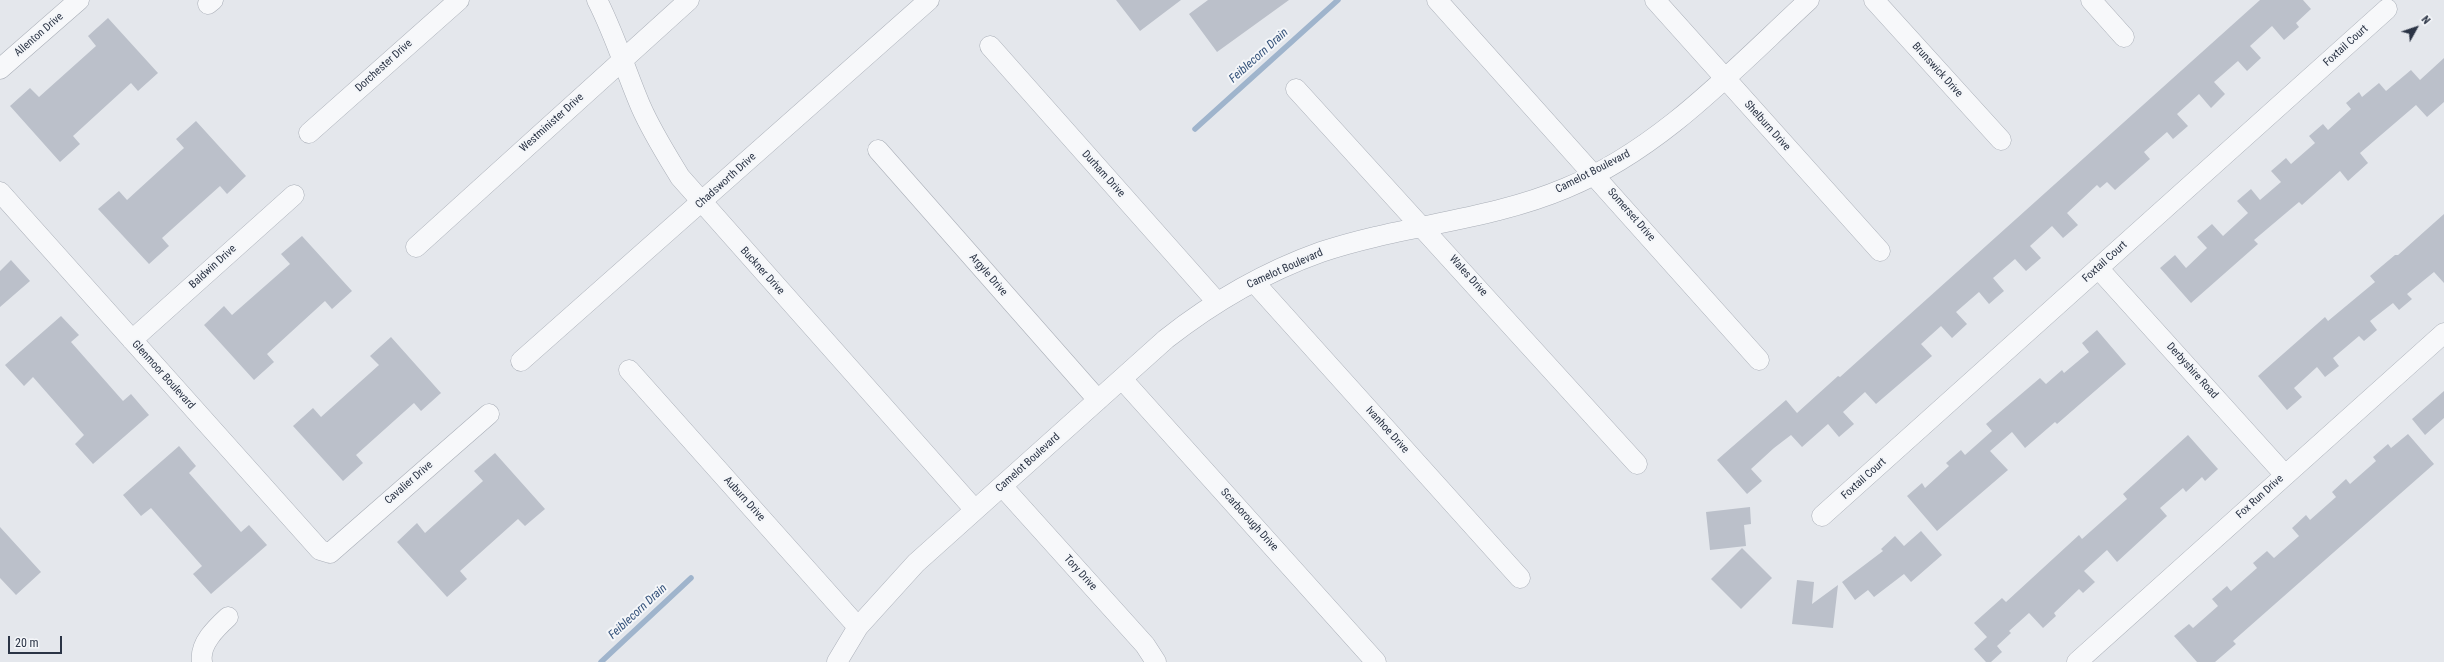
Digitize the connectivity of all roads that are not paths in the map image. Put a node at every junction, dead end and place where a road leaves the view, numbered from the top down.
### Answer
1 (79, 0) edge
2 (459, 0) edge
3 (597, 0) edge
4 (689, 0) edge
5 (929, 0) edge
6 (1437, 0) edge
7 (1656, 0) edge
8 (1808, 0) edge
9 (1874, 0) edge
10 (2091, 0) edge
11 (2388, 9) dead end
12 (2124, 37) dead end
13 (990, 46) dead end
14 (623, 59) junction
15 (0, 69) edge
16 (1724, 78) junction
17 (1296, 89) dead end
18 (309, 133) dead end
19 (2001, 140) dead end
20 (878, 150) dead end
21 (1594, 174) junction
22 (0, 192) edge
23 (294, 195) dead end
24 (701, 202) junction
25 (1423, 226) junction
26 (416, 247) dead end
27 (1880, 251) dead end
28 (2098, 268) junction
29 (1254, 282) junction
30 (1217, 302) junction
31 (2444, 333) edge
32 (132, 340) junction
33 (1759, 360) dead end
34 (521, 361) dead end
35 (629, 370) dead end
36 (1122, 378) junction
37 (1098, 400) junction
38 (489, 414) dead end
39 (1637, 464) dead end
40 (2285, 475) junction
41 (1002, 486) junction
42 (976, 510) junction
43 (1822, 516) dead end
44 (330, 553) joint
45 (1520, 578) dead end
46 (228, 617) dead end
47 (858, 627) junction
48 (202, 662) edge
49 (837, 662) edge
50 (1156, 662) edge
51 (1376, 662) edge
52 (2077, 662) edge

1 - 15 street, Allenton Drive
2 - 18 street, Dorchester Drive
3 - 14 street, Buckner Drive
4 - 14 street, Westminister Drive
5 - 24 street, Chadsworth Drive
6 - 21 street, Somerset Drive
7 - 16 street, Shelburn Drive
8 - 16 street, Camelot Boulevard
9 - 19 street, Brunswick Drive
10 - 12 street
11 - 28 street, Foxtail Court
13 - 30 street, Durham Drive
14 - 24 street, Buckner Drive
14 - 26 street, Westminister Drive
16 - 21 street, Camelot Boulevard
16 - 27 street, Shelburn Drive
17 - 25 street, Wales Drive
20 - 37 street, Argyle Drive
21 - 25 street, Camelot Boulevard
21 - 33 street, Somerset Drive
22 - 32 street, Glenmoor Boulevard
23 - 32 street, Baldwin Drive
24 - 34 street, Chadsworth Drive
24 - 42 street, Buckner Drive
25 - 29 street, Camelot Boulevard
25 - 39 street, Wales Drive
28 - 40 street, Derbyshire Road
28 - 43 street, Foxtail Court
29 - 30 street, Camelot Boulevard
29 - 45 street, Ivanhoe Drive
30 - 36 street, Camelot Boulevard
31 - 40 street, Fox Run Drive
32 - 44 street, Glenmoor Boulevard
35 - 47 street, Auburn Drive
36 - 37 street, Camelot Boulevard
36 - 51 street, Scarborough Drive
37 - 41 street, Camelot Boulevard
38 - 44 street, Cavalier Drive
40 - 52 street, Fox Run Drive
41 - 42 street, Camelot Boulevard
41 - 50 street, Tory Drive
42 - 47 street, Camelot Boulevard
46 - 48 street
47 - 49 street, Camelot Boulevard

